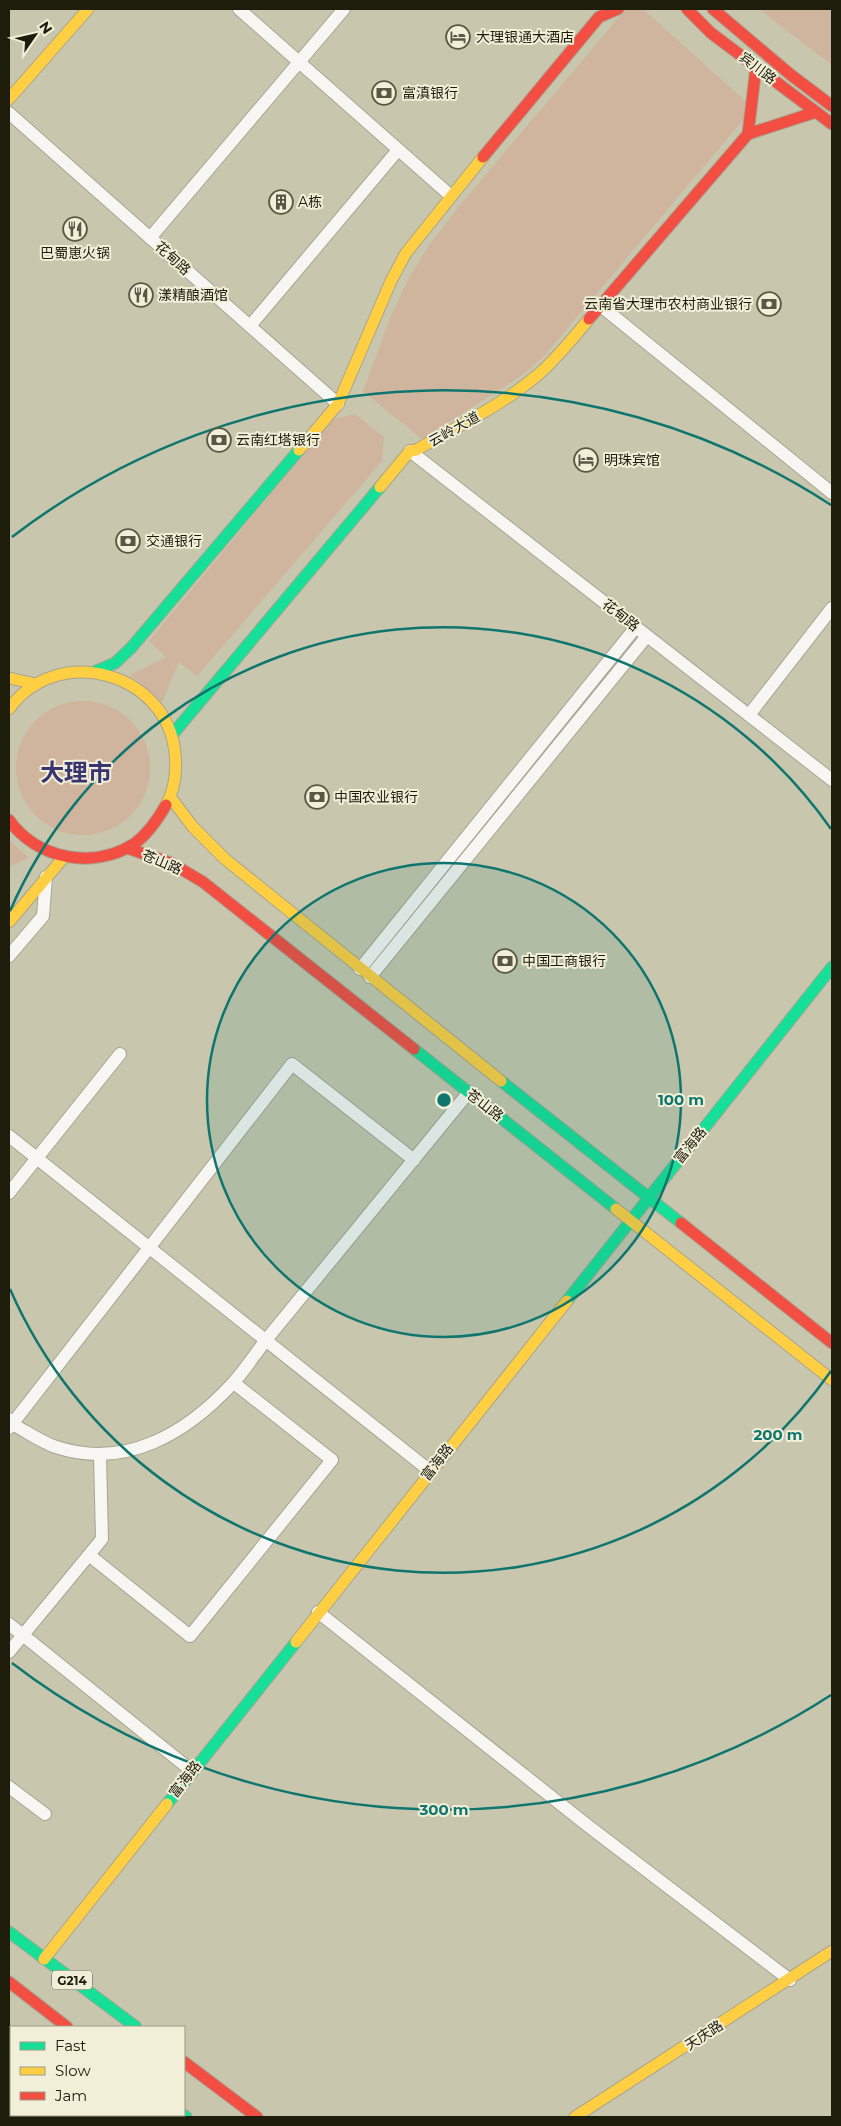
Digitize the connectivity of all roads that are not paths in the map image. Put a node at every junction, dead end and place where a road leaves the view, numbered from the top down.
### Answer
1 (88, 9) edge
2 (239, 9) edge
3 (344, 9) edge
4 (618, 9) edge
5 (687, 9) edge
6 (713, 9) edge
7 (599, 13) edge
8 (300, 62) junction
9 (756, 67) junction
10 (9, 99) edge
11 (832, 106) edge
12 (816, 112) junction
13 (9, 113) edge
14 (832, 124) edge
15 (748, 134) junction
16 (398, 150) junction
17 (451, 196) junction
18 (150, 238) junction
19 (601, 306) junction
20 (250, 326) junction
21 (338, 404) junction
22 (410, 451) junction
23 (832, 492) edge
24 (832, 608) edge
25 (636, 627) junction
26 (648, 636) junction
27 (94, 672) junction
28 (9, 678) edge
29 (36, 684) junction
30 (9, 709) edge
31 (749, 715) junction
32 (172, 735) junction
33 (832, 780) edge
34 (171, 798) junction
35 (9, 820) edge
36 (127, 848) junction
37 (64, 857) junction
38 (46, 877) junction
39 (9, 922) edge
40 (9, 956) edge
41 (832, 966) edge
42 (365, 973) junction
43 (120, 1054) dead end
44 (469, 1092) junction
45 (9, 1136) edge
46 (36, 1158) junction
47 (414, 1160) junction
48 (9, 1194) edge
49 (648, 1197) junction
50 (630, 1220) junction
51 (149, 1248) junction
52 (266, 1340) junction
53 (832, 1343) edge
54 (832, 1380) edge
55 (234, 1383) junction
56 (10, 1424) edge
57 (100, 1455) junction
58 (430, 1471) junction
59 (89, 1555) junction
60 (318, 1612) junction
61 (9, 1624) edge
62 (23, 1635) junction
63 (9, 1652) edge
64 (192, 1771) junction
65 (9, 1787) edge
66 (45, 1814) dead end
67 (9, 1932) edge
68 (832, 1951) edge
69 (44, 1959) junction
70 (790, 1980) junction
71 (9, 1982) edge
72 (66, 2026) edge
73 (135, 2026) edge
74 (185, 2063) edge
75 (257, 2117) edge
76 (575, 2117) edge

1 - 10 main road
2 - 8 street
3 - 8 street
4 - 7 main road
5 - 9 main road, 宾川路
6 - 11 main road, 宾川路
7 - 17 main road
8 - 16 street
8 - 18 street
9 - 12 main road, 宾川路
9 - 15 main road
12 - 14 main road, 宾川路
12 - 15 main road
13 - 18 street, 花甸路
15 - 19 main road, 云岭大道
16 - 17 street
16 - 20 street
17 - 21 main road
18 - 20 street, 花甸路
19 - 22 main road, 云岭大道
19 - 23 street
20 - 21 street, 花甸路
21 - 27 main road
22 - 25 street, 花甸路
22 - 32 main road, 云岭大道
24 - 31 street
25 - 26 street, 花甸路
25 - 42 street
26 - 31 street, 花甸路
26 - 42 street
27 - 29 main road
27 - 32 main road
28 - 29 main road
29 - 30 main road
31 - 33 street, 花甸路
32 - 34 main road
34 - 36 main road
34 - 42 main road
35 - 37 main road
36 - 37 main road
36 - 44 main road, 苍山路
37 - 38 main road
38 - 39 main road
38 - 40 street
41 - 49 main road, 富海路
42 - 49 main road
43 - 46 street
44 - 47 street
44 - 50 main road, 苍山路
45 - 46 street
46 - 48 street
46 - 51 street
47 - 51 street
47 - 52 street
49 - 50 main road, 富海路
49 - 53 main road
50 - 54 main road, 苍山路
50 - 58 main road, 富海路
51 - 52 street
51 - 56 street
52 - 55 street
52 - 58 street
55 - 57 street
55 - 59 street
56 - 57 street
57 - 59 street
58 - 60 main road, 富海路
59 - 62 street
60 - 64 main road, 富海路
60 - 70 street
61 - 62 street
62 - 63 street
62 - 64 street
64 - 69 main road, 富海路
65 - 66 street
67 - 69 main road, G214
68 - 70 main road, 天庆路
69 - 73 main road, G214
70 - 76 main road, 天庆路
71 - 72 main road
74 - 75 main road

